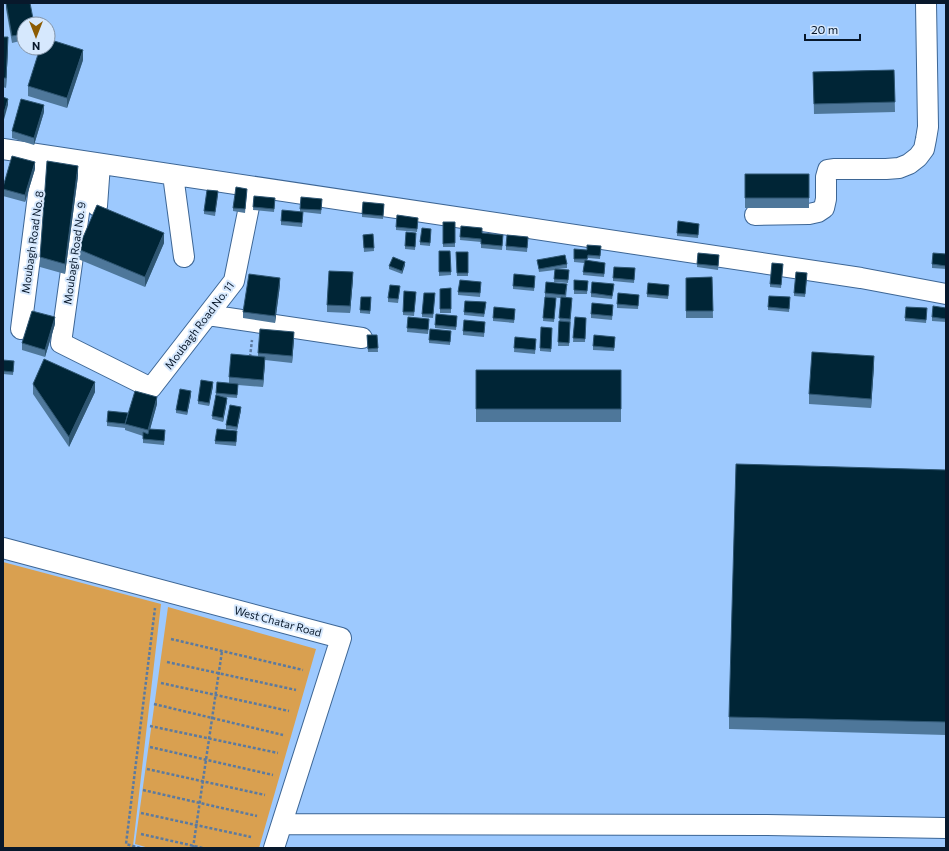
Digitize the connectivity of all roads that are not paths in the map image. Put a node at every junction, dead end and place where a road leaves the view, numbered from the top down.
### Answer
1 (926, 3) edge
2 (3, 149) edge
3 (44, 156) junction
4 (93, 163) junction
5 (173, 175) junction
6 (252, 187) junction
7 (97, 206) edge
8 (755, 215) dead end
9 (184, 257) dead end
10 (946, 294) edge
11 (208, 315) junction
12 (21, 329) dead end
13 (362, 338) dead end
14 (151, 388) joint
15 (3, 548) edge
16 (282, 824) junction
17 (946, 828) edge
18 (274, 848) edge

1 - 8 street
2 - 3 street
3 - 4 street
3 - 12 street, Moubagh Road No. 8
4 - 5 street
4 - 7 street
4 - 14 street, Moubagh Road No. 9
5 - 6 street
5 - 9 street
6 - 10 street
6 - 11 street, Moubagh Road No. 11
11 - 13 street
11 - 14 street, Moubagh Road No. 11
15 - 16 street, West Chatar Road
16 - 17 street
16 - 18 street, West Chatar Road

